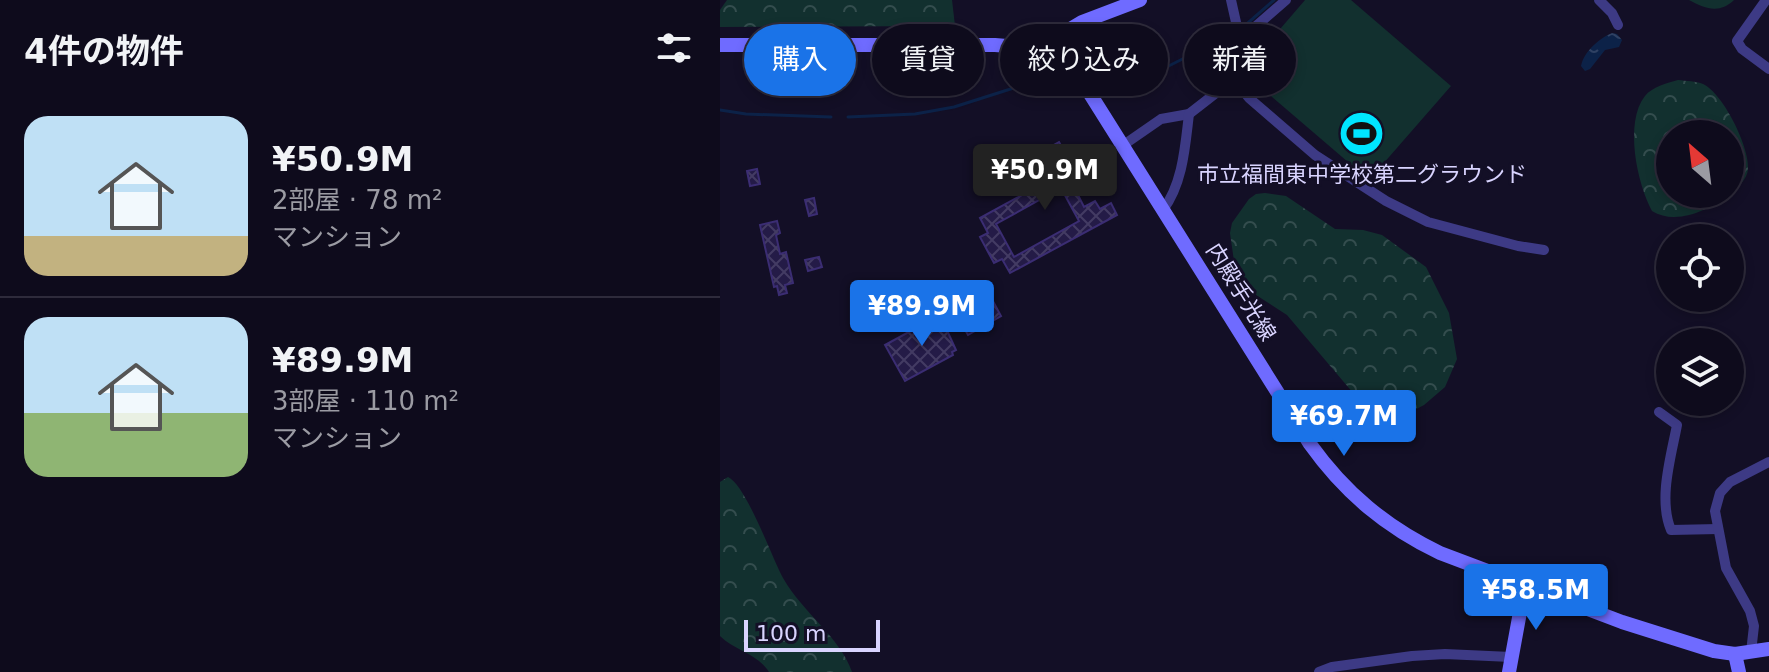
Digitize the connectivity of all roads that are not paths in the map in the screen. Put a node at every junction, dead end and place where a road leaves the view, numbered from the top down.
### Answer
1 (1140, 0) edge
2 (1231, 0) edge
3 (1286, 0) edge
4 (1599, 0) edge
5 (1766, 0) edge
6 (1079, 24) edge
7 (1236, 24) edge
8 (1258, 24) edge
9 (1618, 25) dead end
10 (720, 45) edge
11 (1000, 45) edge
12 (1769, 69) edge
13 (1092, 96) edge
14 (1212, 96) edge
15 (1247, 96) edge
16 (1189, 114) junction
17 (1122, 146) junction
18 (1163, 210) junction
19 (1544, 250) dead end
20 (1665, 416) edge
21 (1769, 462) edge
22 (1718, 529) junction
23 (1525, 585) junction
24 (1769, 649) edge
25 (1751, 652) junction
26 (1735, 654) junction
27 (1510, 664) edge
28 (1319, 672) edge
29 (1739, 672) edge

1 - 6 main road
2 - 7 street
3 - 8 street
4 - 9 street
5 - 12 street
10 - 11 main road, 内殿手光線
13 - 17 main road, 内殿手光線
14 - 16 street
15 - 19 street
16 - 17 street
16 - 18 street
17 - 18 main road, 内殿手光線
18 - 23 main road, 内殿手光線
20 - 22 street
21 - 22 street
22 - 25 street
23 - 26 main road, 内殿手光線
23 - 27 main road
24 - 25 main road, 内殿手光線
25 - 26 main road, 内殿手光線
26 - 29 main road
27 - 28 street

